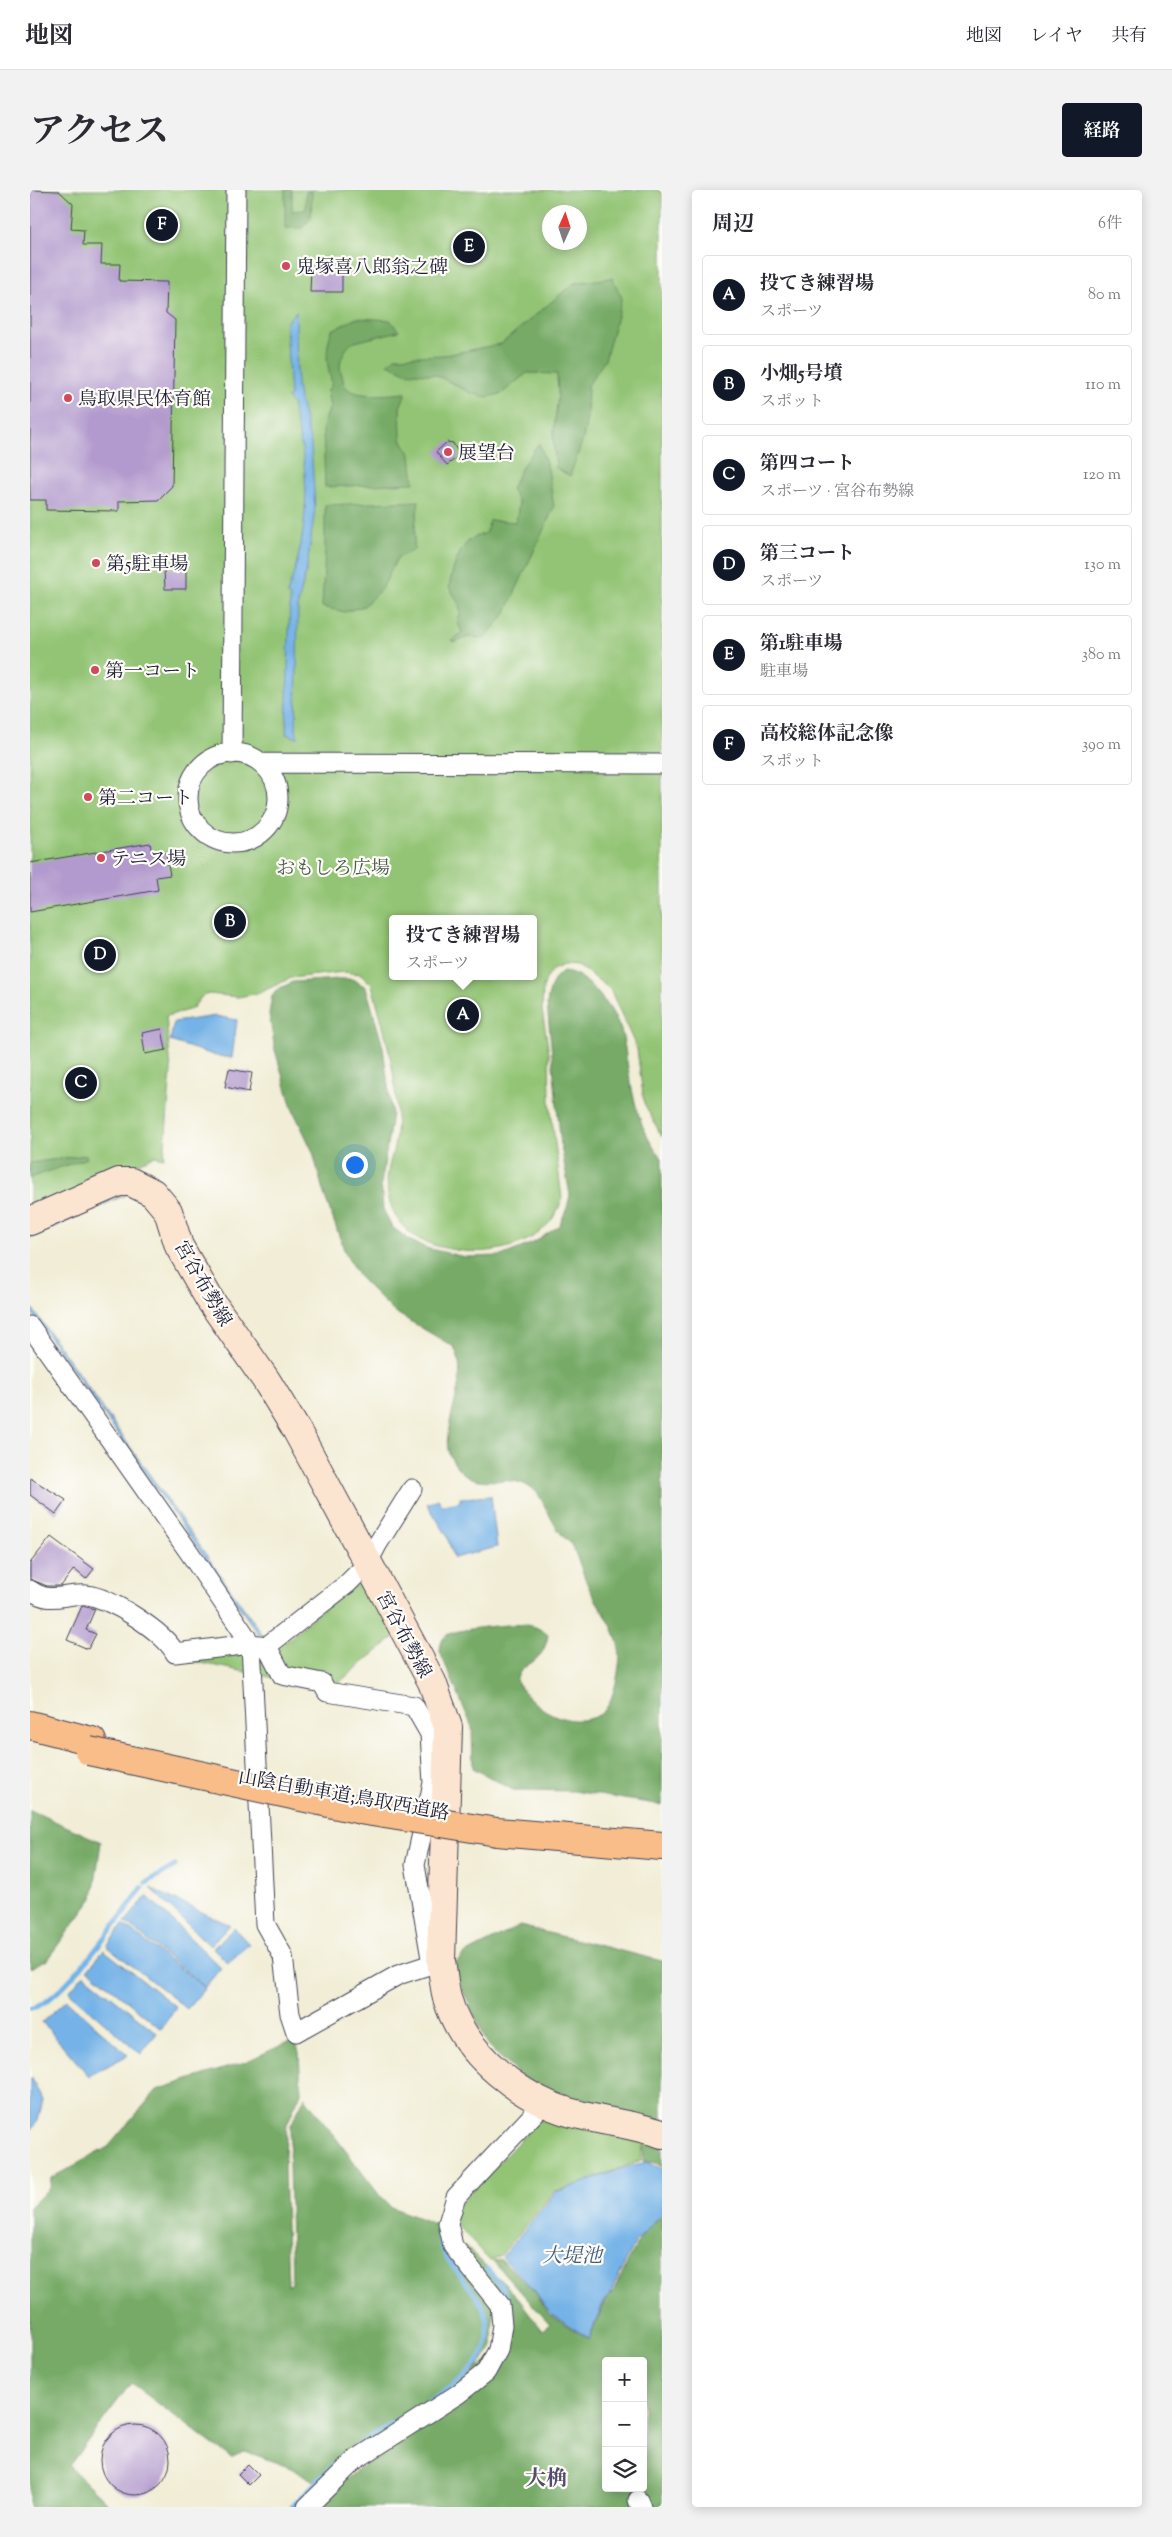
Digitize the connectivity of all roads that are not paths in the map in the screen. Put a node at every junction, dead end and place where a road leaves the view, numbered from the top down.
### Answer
1 (236, 190) edge
2 (232, 754) junction
3 (262, 763) junction
4 (662, 764) edge
5 (30, 1221) edge
6 (30, 1326) edge
7 (412, 1489) dead end
8 (367, 1564) junction
9 (30, 1590) edge
10 (259, 1645) junction
11 (30, 1725) edge
12 (30, 1736) edge
13 (91, 1746) junction
14 (497, 1827) junction
15 (662, 1835) edge
16 (662, 1846) edge
17 (436, 1962) junction
18 (544, 2102) junction
19 (662, 2134) edge
20 (307, 2507) edge

1 - 2 street
2 - 3 street
2 - 3 street
3 - 4 street
5 - 8 street, 宮谷布勢線
6 - 10 street
7 - 8 street
8 - 10 street
8 - 17 street, 宮谷布勢線
9 - 10 street
10 - 17 street
10 - 17 street
11 - 13 highway, 山陰自動車道;鳥取西道路
12 - 13 highway, 山陰自動車道;鳥取西道路
13 - 14 highway, 山陰自動車道;鳥取西道路
14 - 15 highway, 山陰自動車道;鳥取西道路
14 - 16 highway, 山陰自動車道;鳥取西道路
17 - 18 street, 宮谷布勢線
18 - 19 street, 宮谷布勢線
18 - 20 street

